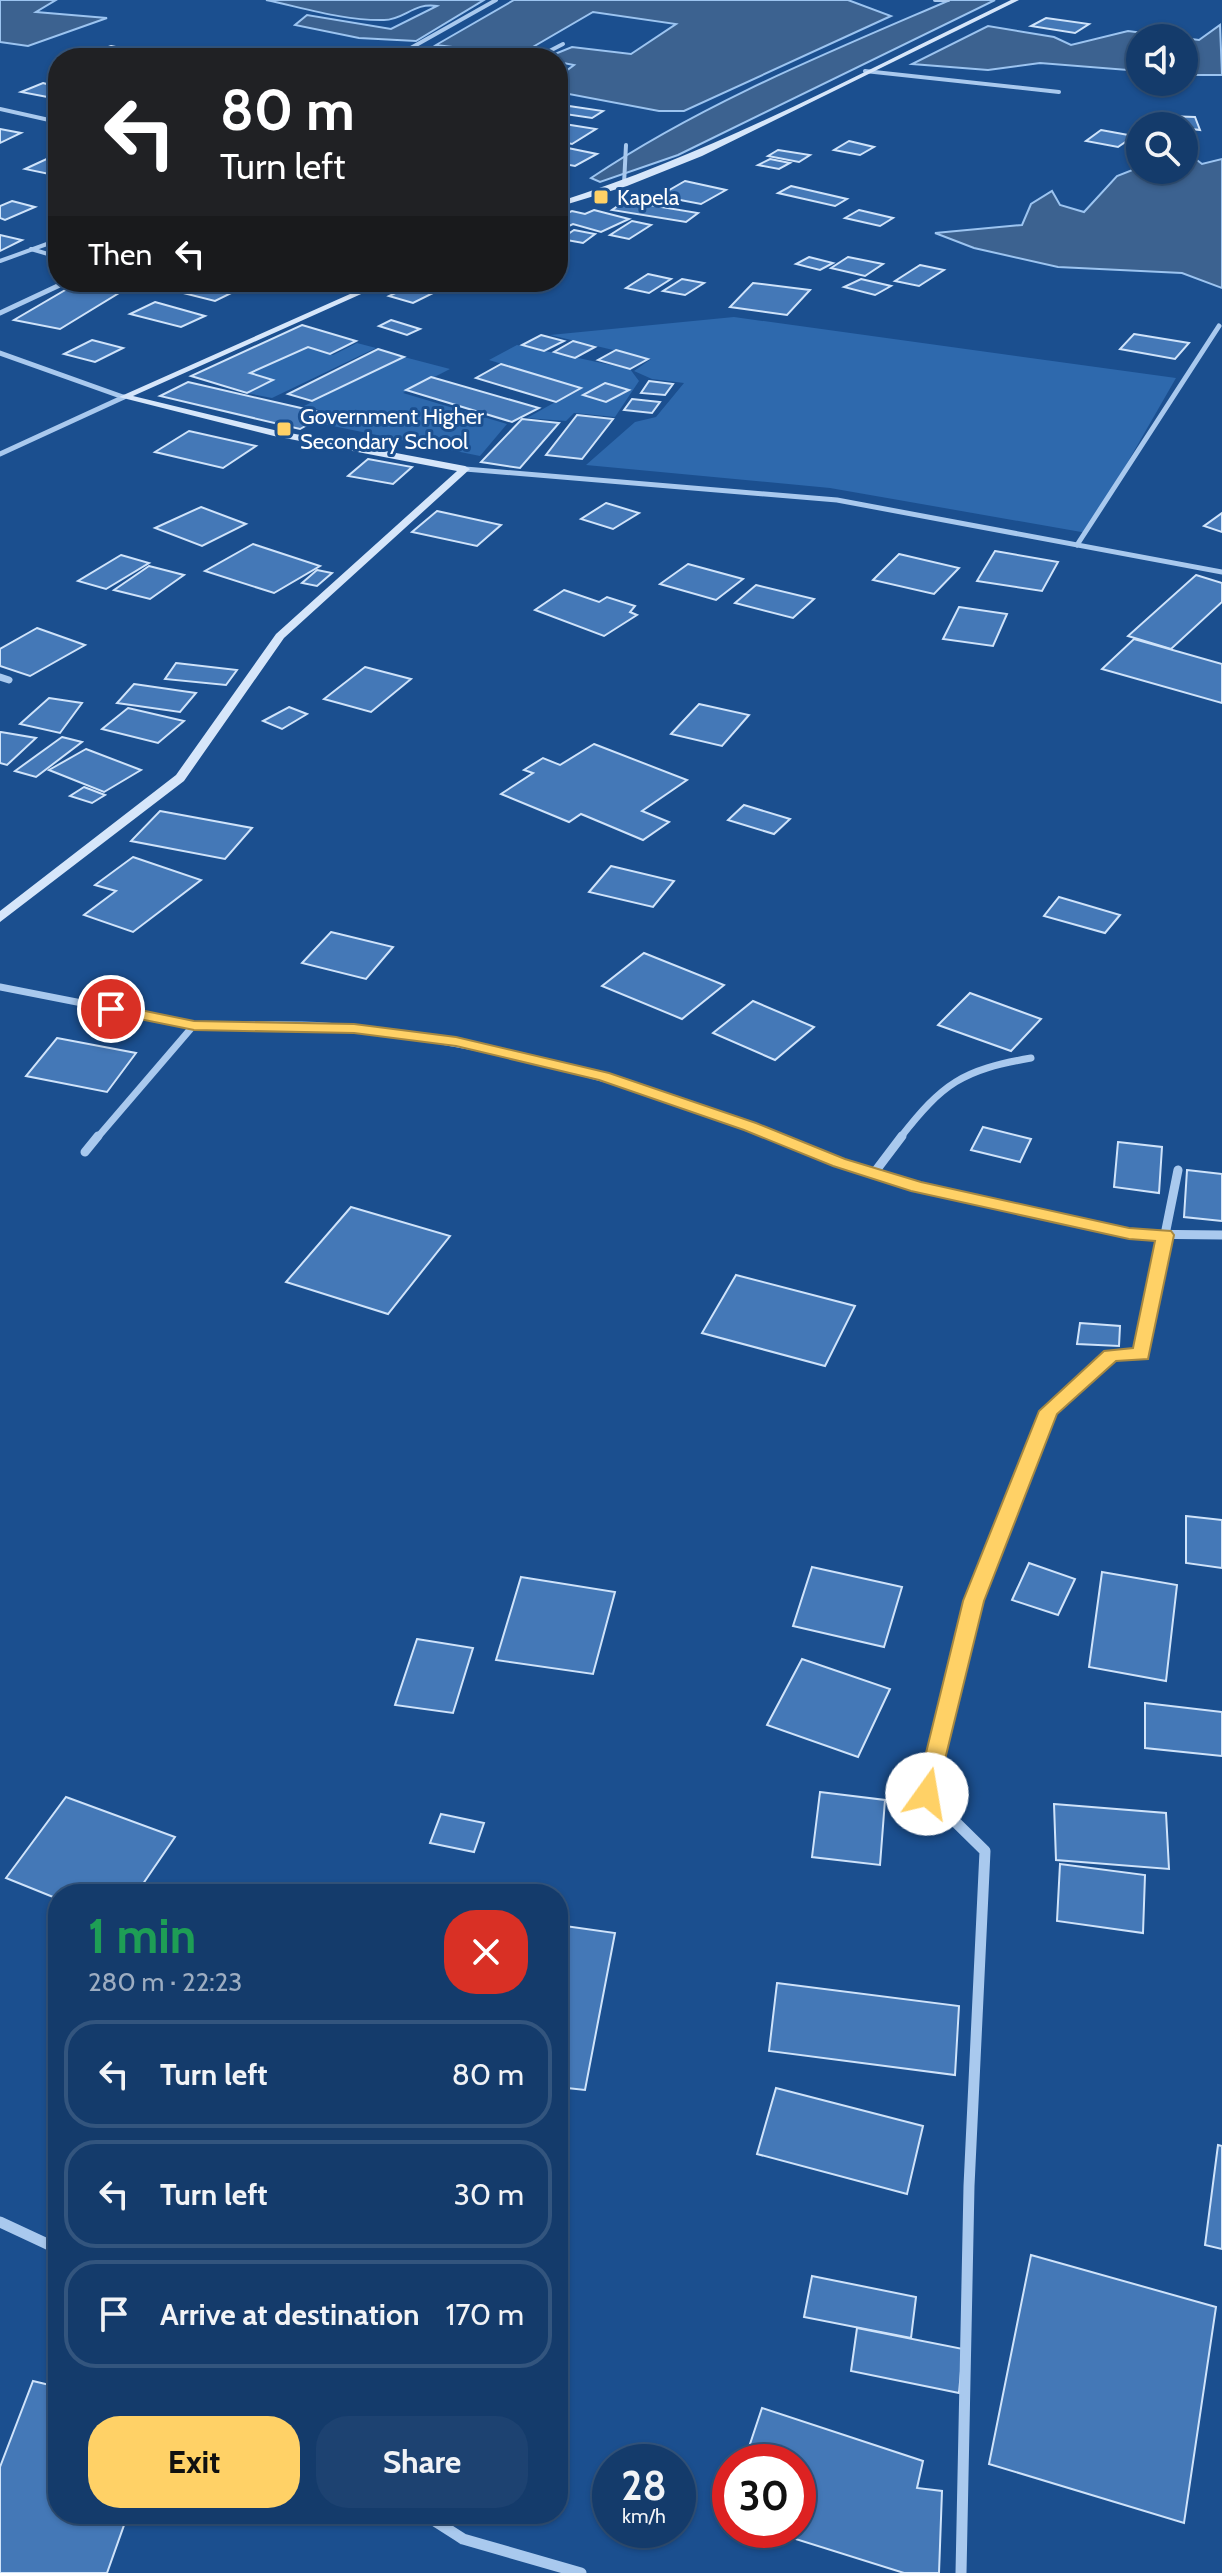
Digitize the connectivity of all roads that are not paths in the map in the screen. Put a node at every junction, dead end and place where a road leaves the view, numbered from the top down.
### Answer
1 (496, 0) edge
2 (935, 0) edge
3 (948, 0) edge
4 (1016, 0) edge
5 (563, 44) dead end
6 (411, 48) edge
7 (555, 48) edge
8 (865, 71) junction
9 (1059, 92) dead end
10 (0, 109) edge
11 (48, 120) edge
12 (626, 145) dead end
13 (624, 184) junction
14 (568, 201) edge
15 (48, 243) edge
16 (30, 248) junction
17 (48, 254) edge
18 (0, 261) edge
19 (48, 291) edge
20 (361, 292) edge
21 (0, 313) edge
22 (1219, 326) dead end
23 (0, 353) edge
24 (124, 397) junction
25 (0, 454) edge
26 (465, 469) junction
27 (1077, 545) junction
28 (1222, 572) edge
29 (0, 677) edge
30 (9, 680) dead end
31 (0, 918) edge
32 (0, 987) edge
33 (194, 1025) junction
34 (1031, 1058) dead end
35 (85, 1152) dead end
36 (1178, 1170) dead end
37 (874, 1173) junction
38 (1165, 1235) junction
39 (1222, 1235) edge
40 (0, 2222) edge
41 (48, 2244) edge
42 (440, 2524) edge
43 (581, 2573) edge
44 (961, 2573) edge

1 - 6 street
2 - 3 street
4 - 8 street
5 - 7 street
8 - 9 street
8 - 13 street
10 - 11 street
12 - 13 street
13 - 14 street
15 - 16 street
16 - 17 street
16 - 18 street
19 - 21 street
20 - 24 street
22 - 27 street
23 - 24 street
24 - 25 street
24 - 26 street
26 - 27 street
26 - 31 street
27 - 28 street
29 - 30 street
32 - 33 street
33 - 35 street
33 - 37 street
34 - 37 street
36 - 38 street
37 - 38 street
38 - 39 street
38 - 44 street
40 - 41 street
42 - 43 street

